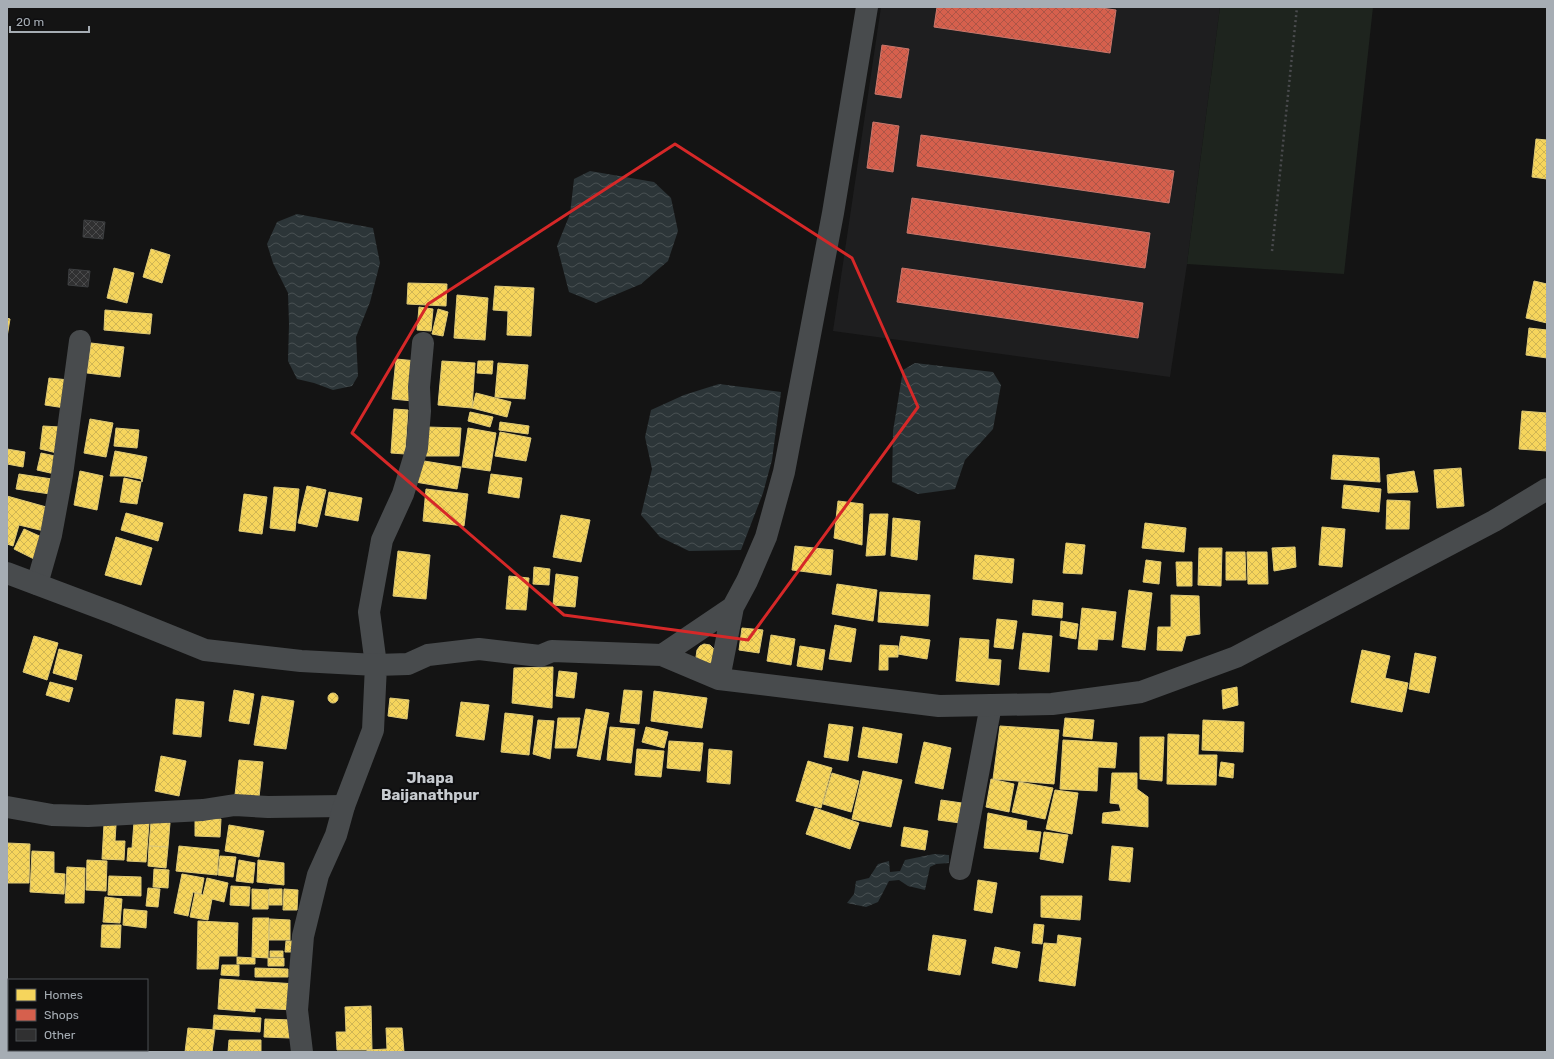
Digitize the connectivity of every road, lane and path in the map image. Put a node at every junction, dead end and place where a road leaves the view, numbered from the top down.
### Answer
1 (867, 7) edge
2 (1298, 7) edge
3 (1272, 251) dead end
4 (80, 341) dead end
5 (423, 343) dead end
6 (1547, 489) edge
7 (7, 573) edge
8 (37, 584) junction
9 (733, 607) junction
10 (662, 655) junction
11 (376, 665) junction
12 (719, 679) junction
13 (990, 705) junction
14 (344, 806) junction
15 (7, 807) edge
16 (960, 869) dead end
17 (302, 1052) edge

1 - 9 street
2 - 3 path
4 - 8 street
5 - 11 street
6 - 13 street
7 - 8 street
8 - 11 street
9 - 10 street
9 - 12 street
10 - 11 street
10 - 12 street
11 - 14 street
12 - 13 street
13 - 16 street
14 - 15 street
14 - 17 street

